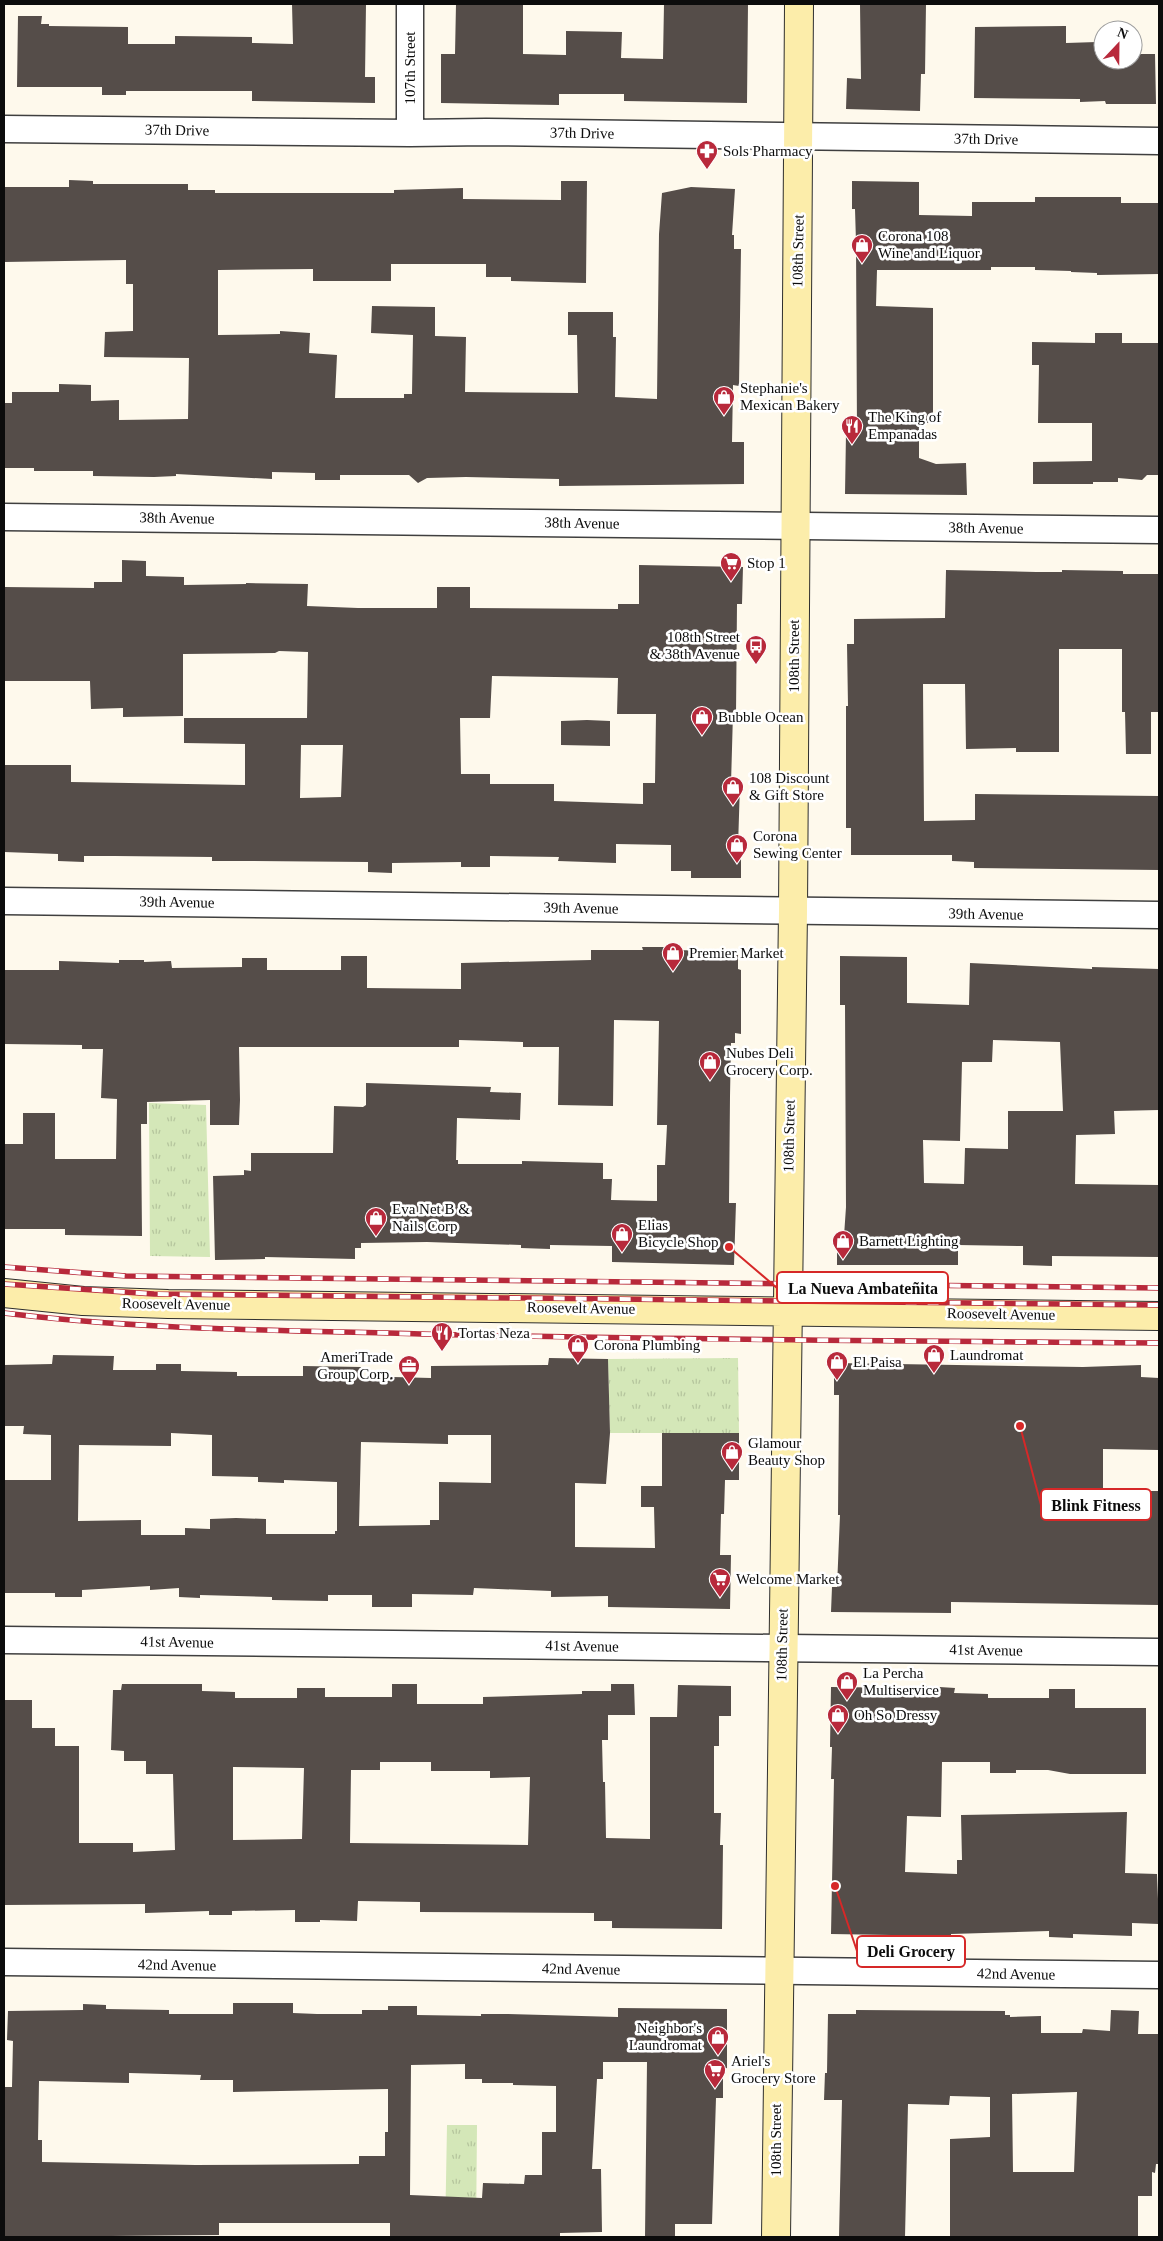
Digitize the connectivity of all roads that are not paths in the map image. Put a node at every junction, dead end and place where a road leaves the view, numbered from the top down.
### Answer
1 (410, 4) edge
2 (799, 4) edge
3 (4, 129) edge
4 (410, 133) junction
5 (800, 137) junction
6 (1159, 141) edge
7 (4, 516) edge
8 (794, 525) junction
9 (1159, 530) edge
10 (4, 901) edge
11 (793, 911) junction
12 (1159, 916) edge
13 (4, 1293) edge
14 (788, 1311) junction
15 (1159, 1316) edge
16 (4, 1640) edge
17 (782, 1648) junction
18 (1159, 1652) edge
19 (4, 1962) edge
20 (778, 1972) junction
21 (1159, 1975) edge
22 (776, 2237) edge

1 - 4 street, 107th Street
2 - 5 main road, 108th Street
3 - 4 street, 37th Drive
4 - 5 street, 37th Drive
5 - 6 street, 37th Drive
5 - 8 main road, 108th Street
7 - 8 street, 38th Avenue
8 - 9 street, 38th Avenue
8 - 11 main road, 108th Street
10 - 11 street, 39th Avenue
11 - 12 street, 39th Avenue
11 - 14 main road, 108th Street
13 - 14 main road, Roosevelt Avenue
14 - 15 main road, Roosevelt Avenue
14 - 17 main road, 108th Street
16 - 17 street, 41st Avenue
17 - 18 street, 41st Avenue
17 - 20 main road, 108th Street
19 - 20 street, 42nd Avenue
20 - 21 street, 42nd Avenue
20 - 22 main road, 108th Street

